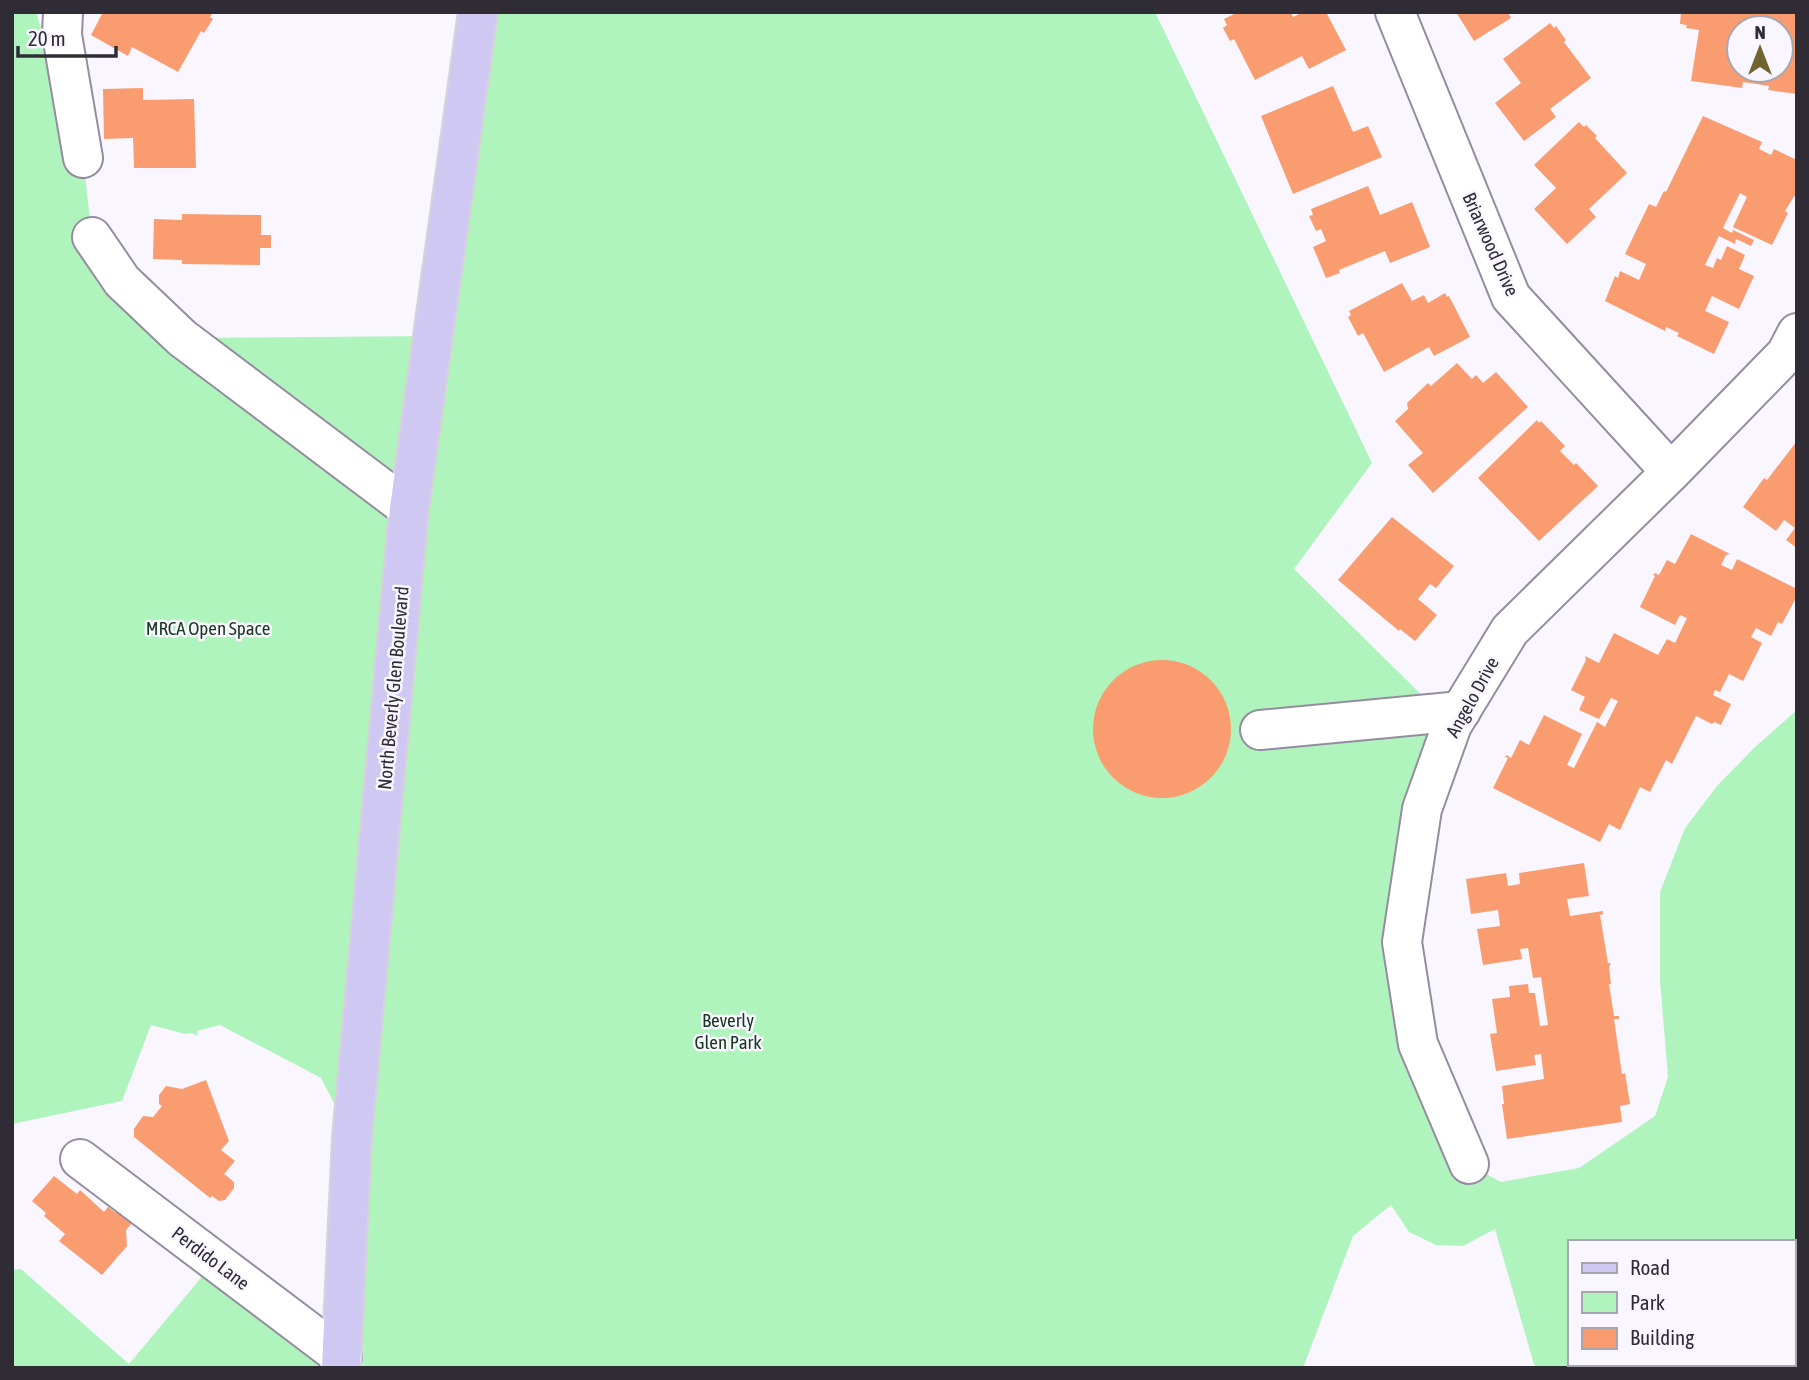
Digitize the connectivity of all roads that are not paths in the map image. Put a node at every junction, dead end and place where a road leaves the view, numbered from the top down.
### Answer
1 (63, 12) edge
2 (478, 12) edge
3 (1395, 12) edge
4 (83, 158) dead end
5 (92, 237) dead end
6 (1797, 333) edge
7 (1671, 472) junction
8 (409, 509) junction
9 (1461, 711) junction
10 (1260, 730) dead end
11 (80, 1159) dead end
12 (1468, 1164) dead end
13 (341, 1362) edge

1 - 4 street
2 - 8 main road, North Beverly Glen Boulevard
3 - 7 street, Briarwood Drive
5 - 8 street
6 - 7 street, Angelo Drive
7 - 9 street, Angelo Drive
8 - 13 main road, North Beverly Glen Boulevard
9 - 10 street
9 - 12 street, Angelo Drive
11 - 13 street, Perdido Lane

